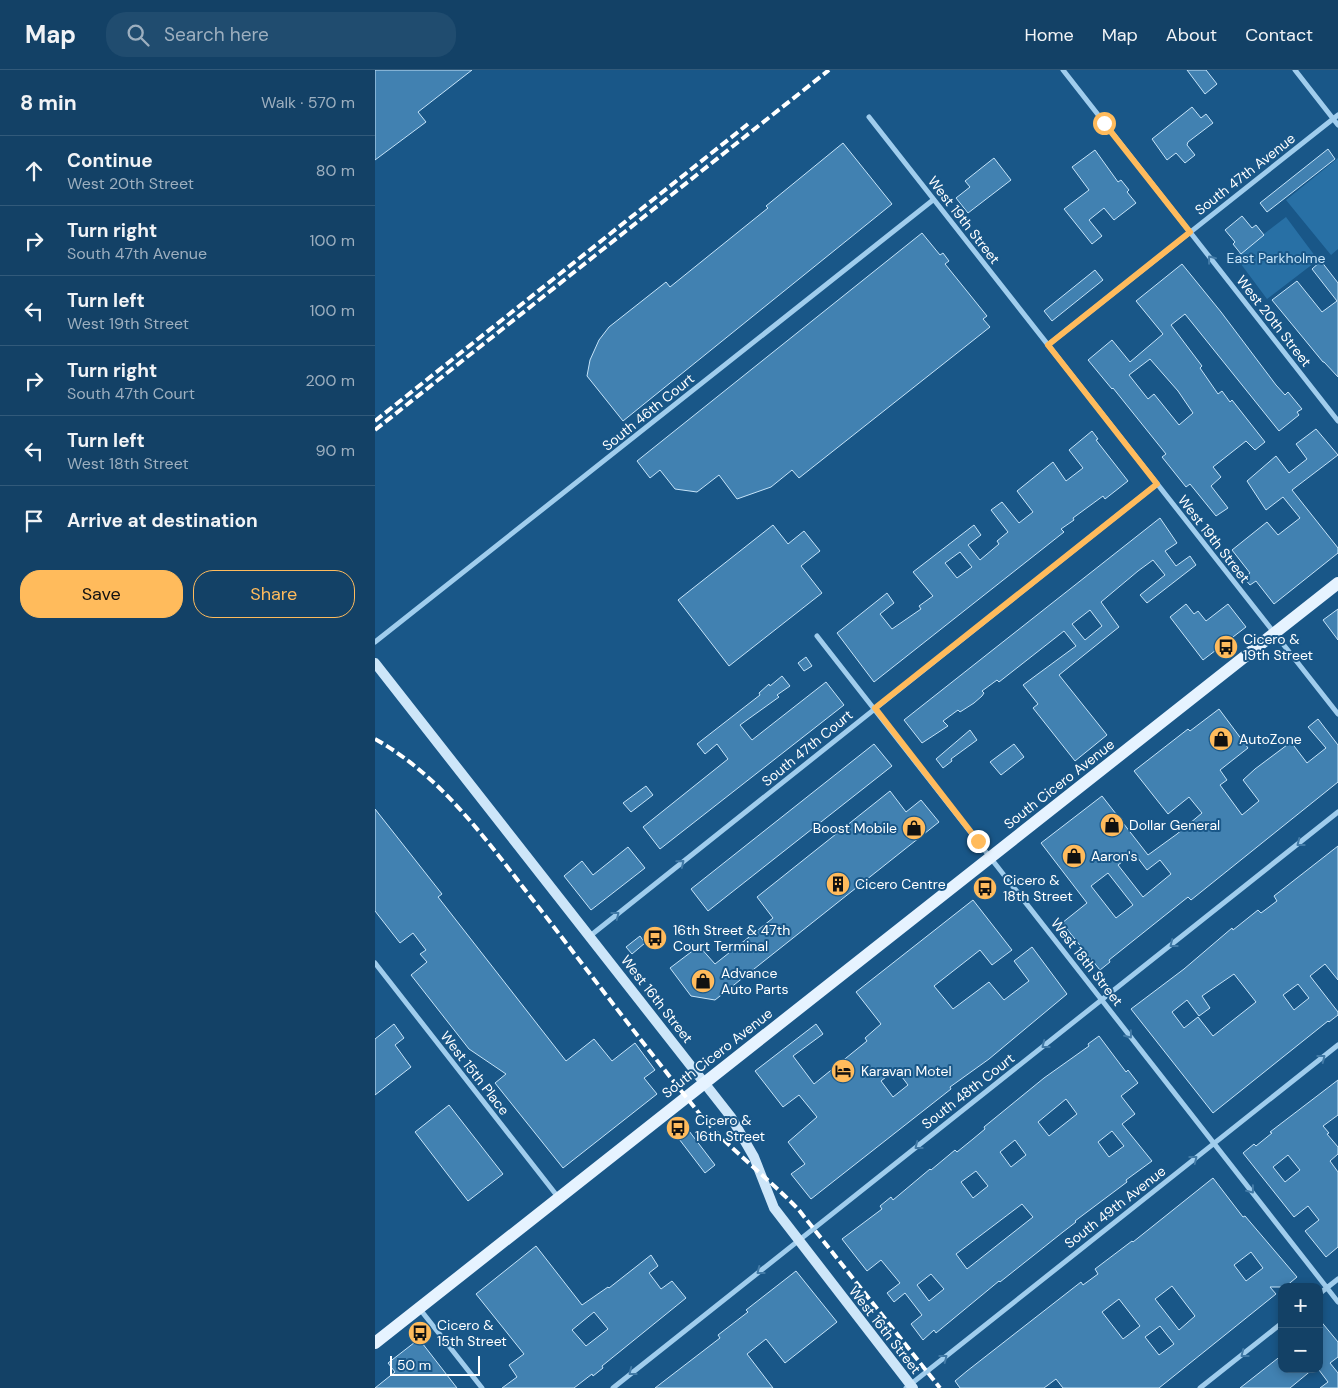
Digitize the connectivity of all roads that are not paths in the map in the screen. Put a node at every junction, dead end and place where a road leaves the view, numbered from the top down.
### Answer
1 (1063, 70) edge
2 (1295, 70) edge
3 (1338, 114) edge
4 (869, 117) dead end
5 (1333, 119) junction
6 (1338, 125) edge
7 (933, 200) junction
8 (1190, 232) junction
9 (1048, 345) junction
10 (1338, 421) edge
11 (1157, 484) junction
12 (1338, 583) edge
13 (1274, 633) junction
14 (817, 636) dead end
15 (375, 642) edge
16 (375, 663) edge
17 (875, 708) junction
18 (1338, 714) edge
19 (1338, 812) edge
20 (990, 857) junction
21 (589, 936) junction
22 (375, 963) edge
23 (1102, 1000) junction
24 (1338, 1044) edge
25 (704, 1082) junction
26 (1214, 1143) junction
27 (558, 1198) junction
28 (798, 1241) junction
29 (1338, 1279) edge
30 (1327, 1287) junction
31 (1323, 1290) edge
32 (1338, 1302) edge
33 (419, 1308) junction
34 (1278, 1326) edge
35 (375, 1343) edge
36 (910, 1387) edge
37 (482, 1388) edge
38 (613, 1388) edge
39 (1200, 1388) edge

1 - 8 street, West 20th Street
2 - 5 street
3 - 5 street, South 47th Avenue
4 - 7 street, West 19th Street
5 - 6 street
5 - 8 street, South 47th Avenue
7 - 9 street, West 19th Street
7 - 15 street, South 46th Court
8 - 9 street, South 47th Avenue
10 -> 8 street, West 20th Street
9 - 11 street, West 19th Street
11 - 13 street, West 19th Street
11 - 17 street, South 47th Court
12 - 13 main road, South Cicero Avenue
13 - 18 street, West 19th Street
13 - 20 main road, South Cicero Avenue
14 - 17 street, West 18th Street
16 - 21 street, West 16th Street
17 - 20 street, West 18th Street
21 -> 17 street, South 47th Court
19 -> 23 street, South 48th Court
20 - 23 street, West 18th Street
20 - 25 main road, South Cicero Avenue
21 - 25 street, West 16th Street
22 - 27 street, West 15th Place
23 -> 26 street, West 18th Street
23 -> 28 street, South 48th Court
26 -> 24 street, South 49th Avenue
25 - 27 main road, South Cicero Avenue
25 - 28 street, West 16th Street
26 -> 30 street, West 18th Street
36 -> 26 street, South 49th Avenue
27 - 33 main road, South Cicero Avenue
28 - 36 street, West 16th Street
28 -> 38 street, South 48th Court
29 - 30 street
30 - 31 street
30 - 32 street, West 18th Street
33 - 35 main road, South Cicero Avenue
33 - 37 street
34 -> 39 street

